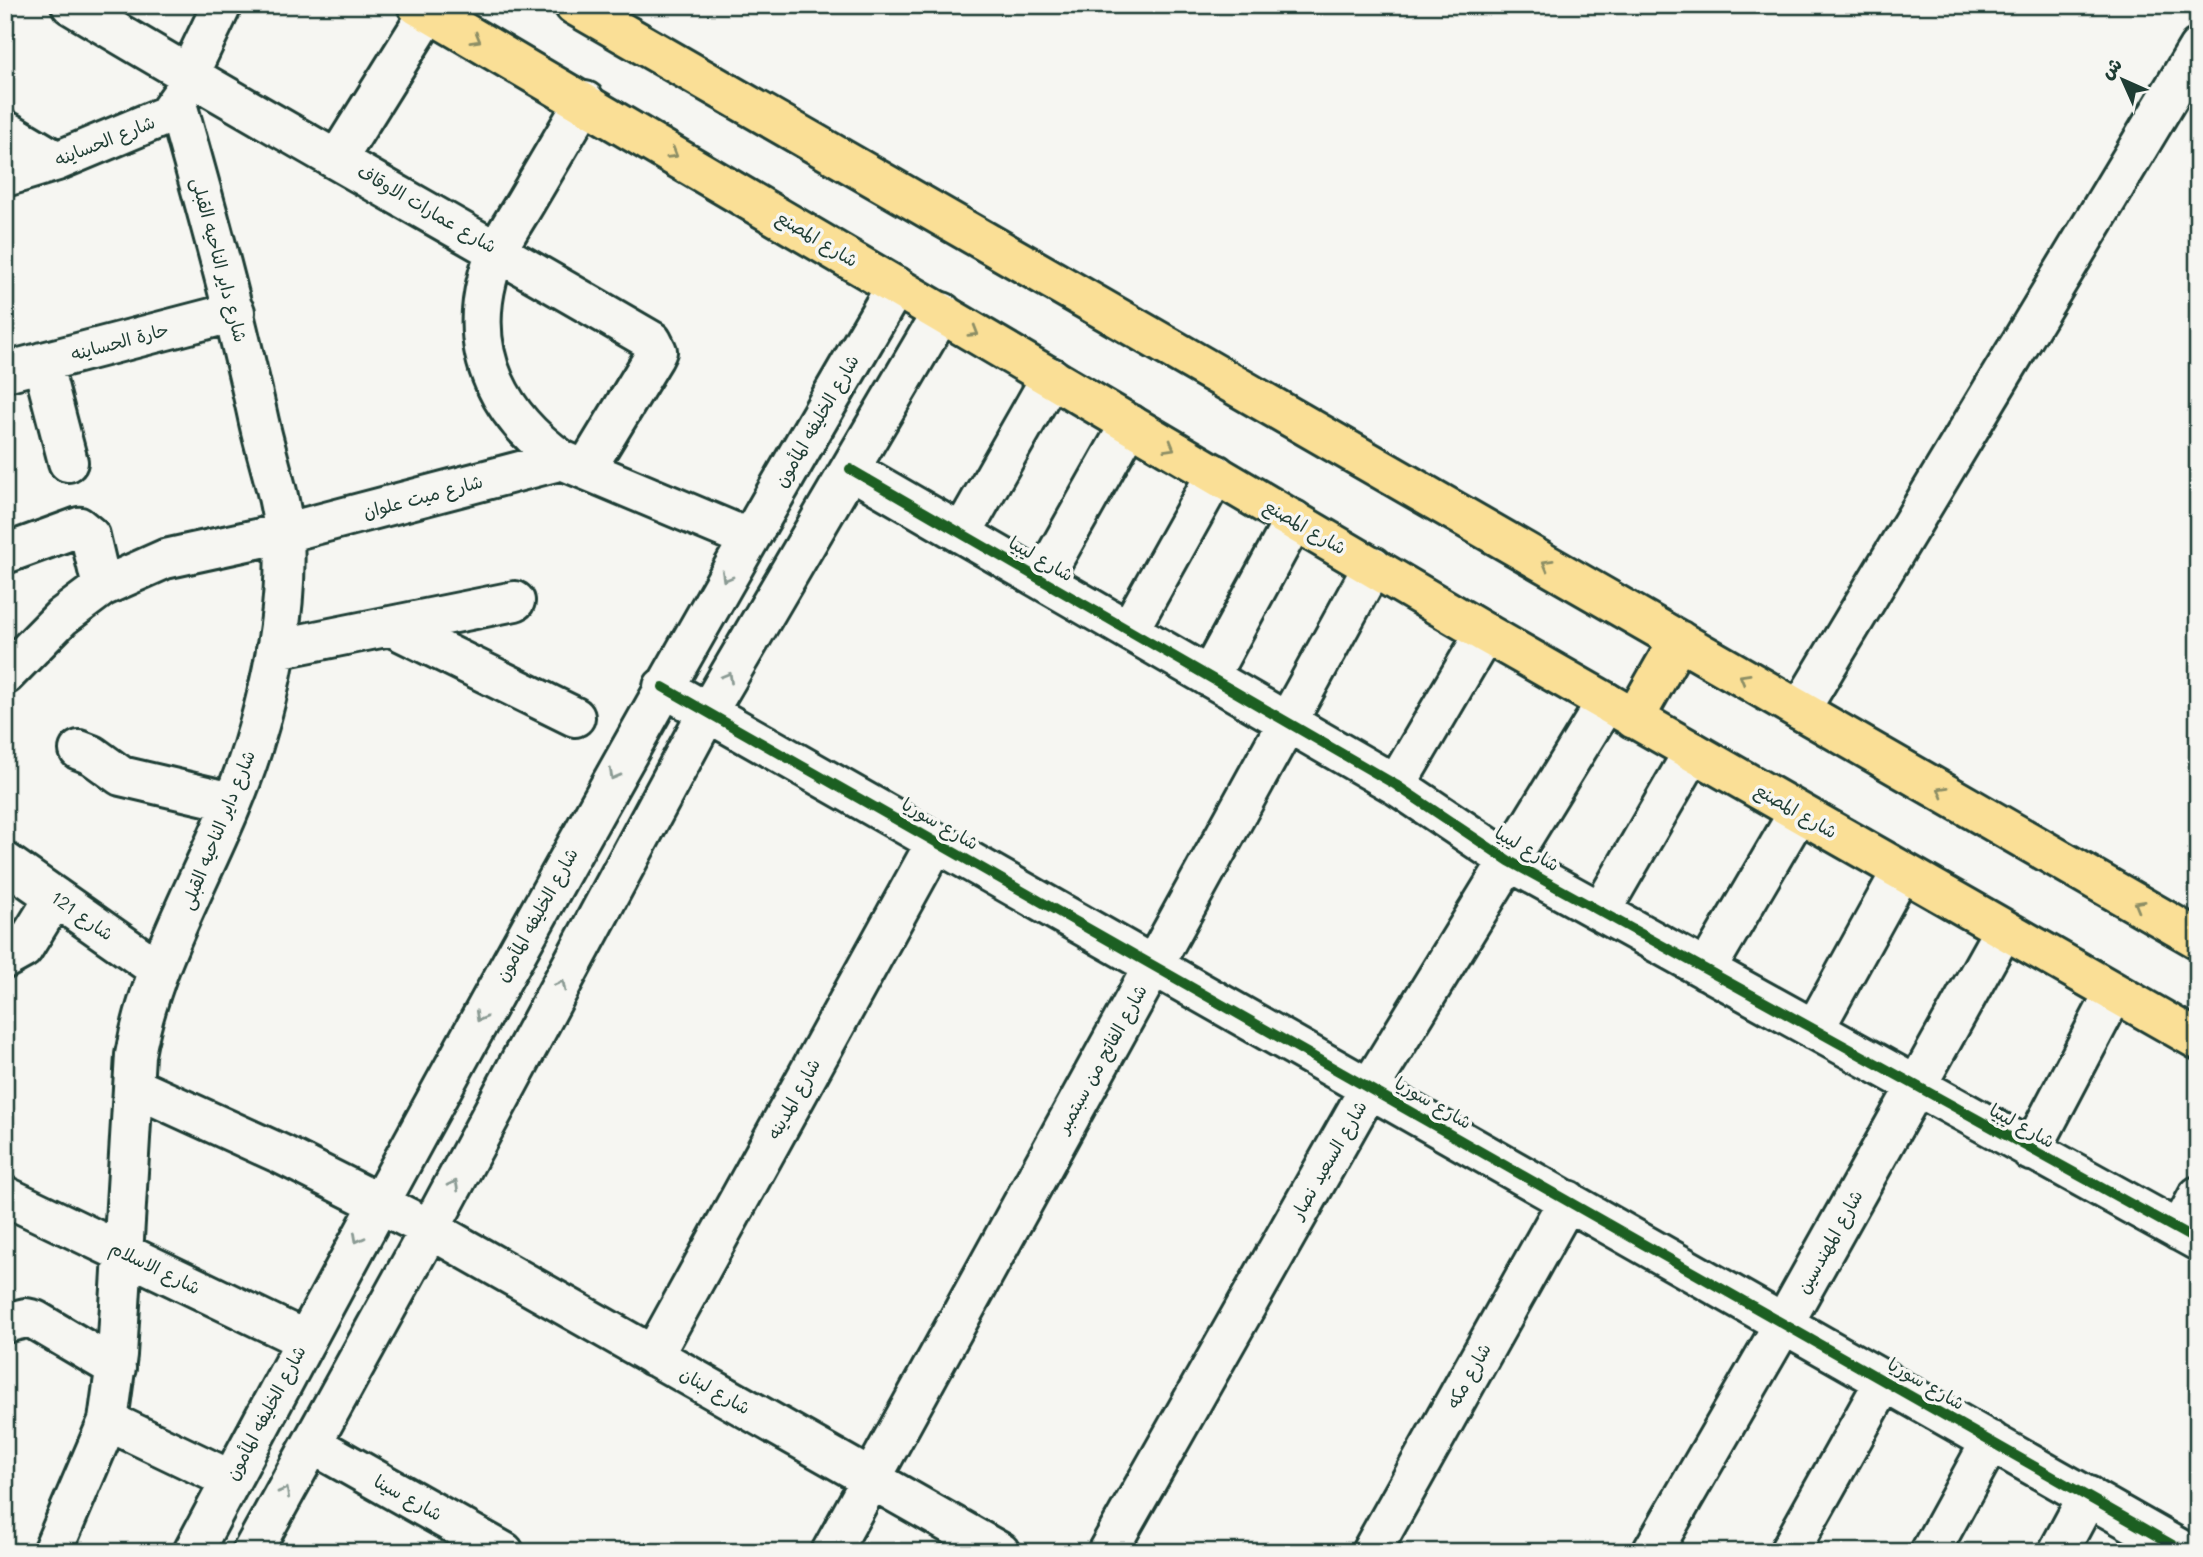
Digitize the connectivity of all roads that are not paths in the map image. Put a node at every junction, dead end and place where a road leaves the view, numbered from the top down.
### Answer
1 (71, 5) edge
2 (222, 5) edge
3 (574, 5) edge
4 (423, 9) edge
5 (2198, 48) edge
6 (183, 90) junction
7 (585, 102) junction
8 (5, 130) edge
9 (338, 158) junction
10 (57, 161) junction
11 (5, 177) edge
12 (497, 250) junction
13 (897, 286) junction
14 (235, 312) junction
15 (942, 312) junction
16 (42, 362) junction
17 (5, 372) edge
18 (1051, 377) junction
19 (1130, 424) junction
20 (68, 462) dead end
21 (574, 464) junction
22 (850, 469) junction
23 (1216, 474) junction
24 (1294, 520) junction
25 (284, 533) junction
26 (962, 533) junction
27 (748, 538) junction
28 (5, 554) edge
29 (1373, 566) junction
30 (1042, 580) junction
31 (102, 586) junction
32 (515, 601) dead end
33 (390, 626) junction
34 (1129, 630) junction
35 (1485, 633) junction
36 (1679, 640) junction
37 (276, 649) junction
38 (5, 675) edge
39 (1209, 677) junction
40 (663, 687) junction
41 (1800, 710) junction
42 (1620, 711) junction
43 (707, 713) junction
44 (575, 717) dead end
45 (1287, 722) junction
46 (79, 750) dead end
47 (1693, 752) junction
48 (1396, 785) junction
49 (232, 802) junction
50 (1798, 813) junction
51 (936, 842) junction
52 (1509, 860) junction
53 (5, 862) edge
54 (1902, 872) junction
55 (55, 897) junction
56 (1601, 911) junction
57 (2003, 931) junction
58 (2198, 939) edge
59 (5, 959) edge
60 (1153, 966) junction
61 (159, 970) junction
62 (1706, 970) junction
63 (2114, 993) junction
64 (1814, 1030) junction
65 (2198, 1040) edge
66 (134, 1087) junction
67 (1370, 1087) junction
68 (1916, 1087) junction
69 (2031, 1151) junction
70 (5, 1196) edge
71 (2198, 1196) edge
72 (1568, 1200) junction
73 (377, 1202) junction
74 (430, 1229) junction
75 (2189, 1236) edge
76 (124, 1252) junction
77 (5, 1323) edge
78 (1784, 1323) junction
79 (305, 1340) junction
80 (653, 1356) junction
81 (116, 1367) junction
82 (1885, 1380) junction
83 (107, 1421) junction
84 (1991, 1441) junction
85 (312, 1444) junction
86 (871, 1478) junction
87 (231, 1480) junction
88 (2088, 1496) junction
89 (52, 1552) edge
90 (193, 1552) edge
91 (252, 1552) edge
92 (504, 1552) edge
93 (831, 1552) edge
94 (1000, 1552) edge
95 (1107, 1552) edge
96 (1371, 1552) edge
97 (1652, 1552) edge
98 (1789, 1552) edge
99 (1930, 1552) edge
100 (2059, 1552) edge
101 (2185, 1552) edge

1 - 6 street, شارع عمارات الاوقاف
2 - 6 street, شارع الحساينه
36 -> 3 main road
4 -> 7 main road, شارع المصنع
4 - 9 street
5 - 41 street
6 - 9 street, شارع عمارات الاوقاف
6 - 10 street, شارع الحساينه
6 - 14 street, شارع داير الناحيه القبلى
7 - 12 street
7 -> 13 main road, شارع المصنع
8 - 10 street
9 - 12 street, شارع عمارات الاوقاف
10 - 11 street, شارع الحساينه
12 - 21 street
12 - 21 street, شارع عمارات الاوقاف
13 - 15 main road, شارع المصنع
13 - 27 street, شارع الخليفه المأمون
14 - 16 street, حارة الحساينه
14 - 25 street, شارع داير الناحيه القبلى
15 -> 18 main road, شارع المصنع
15 - 22 street
16 - 17 street, حارة الحساينه
16 - 20 street
18 - 19 main road, شارع المصنع
18 - 26 street
19 -> 23 main road, شارع المصنع
19 - 30 street
21 - 25 street, شارع ميت علوان
21 - 27 street
22 - 26 street, شارع ليبيا
43 -> 22 street
23 - 24 main road, شارع المصنع
23 - 34 street
24 - 29 main road, شارع المصنع
24 - 39 street
25 - 31 street, شارع ميت علوان
25 - 37 street, شارع داير الناحيه القبلى
26 - 30 street, شارع ليبيا
27 -> 40 street, شارع الخليفه المأمون
28 - 31 street
29 - 35 main road, شارع المصنع
29 - 45 street, شارع الفاتح من سبتمبر
30 - 34 street, شارع ليبيا
31 - 38 street, شارع ميت علوان
32 - 33 street
33 - 37 street
33 - 44 street
34 - 39 street, شارع ليبيا
35 - 42 main road, شارع المصنع
35 - 48 street
41 -> 36 main road
36 - 42 main road
37 - 49 street, شارع داير الناحيه القبلى
39 - 45 street, شارع ليبيا
40 - 43 street, شارع سوريا
40 -> 73 street, شارع الخليفه المأمون
58 -> 41 main road
42 - 47 main road, شارع المصنع
42 - 52 street, شارع السعيد نصار
43 - 51 street, شارع سوريا
74 -> 43 street
45 - 48 street, شارع ليبيا
45 - 60 street, شارع الفاتح من سبتمبر
46 - 49 street
47 - 50 main road, شارع المصنع
47 - 56 street
48 - 52 street, شارع ليبيا
49 - 61 street, شارع داير الناحيه القبلى
50 - 54 main road, شارع المصنع
50 - 62 street
51 - 60 street, شارع سوريا
51 - 80 street, شارع المدينه
52 - 56 street, شارع ليبيا
52 - 67 street, شارع السعيد نصار
53 - 55 street, شارع 121
54 - 57 main road, شارع المصنع
54 - 64 street
55 - 59 street
55 - 61 street, شارع 121
56 - 62 street, شارع ليبيا
57 - 63 main road, شارع المصنع
57 - 68 street, شارع المهندسين
60 - 67 street, شارع سوريا
60 - 86 street, شارع الفاتح من سبتمبر
61 - 66 street, شارع داير الناحيه القبلى
62 - 64 street, شارع ليبيا
63 - 65 main road, شارع المصنع
63 - 69 street
64 - 68 street, شارع ليبيا
66 - 73 street, شارع لبنان
66 - 76 street, شارع داير الناحيه القبلى
67 - 72 street, شارع سوريا
67 - 95 street, شارع السعيد نصار
68 - 69 street, شارع ليبيا
68 - 78 street, شارع المهندسين
69 - 75 street, شارع ليبيا
70 - 76 street, شارع الاسلام
71 - 75 street
72 - 78 street, شارع سوريا
72 - 96 street, شارع مكه
73 - 74 street, شارع لبنان
73 -> 79 street, شارع الخليفه المأمون
74 - 80 street, شارع لبنان
74 - 85 street
76 - 79 street, شارع الاسلام
76 - 81 street, شارع داير الناحيه القبلى
77 - 81 street
78 - 82 street, شارع سوريا
78 - 97 street, شارع المهندسين
79 - 87 street, شارع الخليفه المأمون
80 - 86 street, شارع لبنان
81 - 83 street, شارع داير الناحيه القبلى
82 - 84 street, شارع سوريا
82 - 98 street
83 - 87 street
83 - 89 street, شارع داير الناحيه القبلى
84 - 88 street, شارع سوريا
84 - 99 street
91 -> 85 street
85 - 92 street, شارع سينا
86 - 93 street, شارع الفاتح من سبتمبر
86 - 94 street, شارع لبنان
87 - 90 street, شارع الخليفه المأمون
88 - 100 street
88 - 101 street, شارع سوريا

